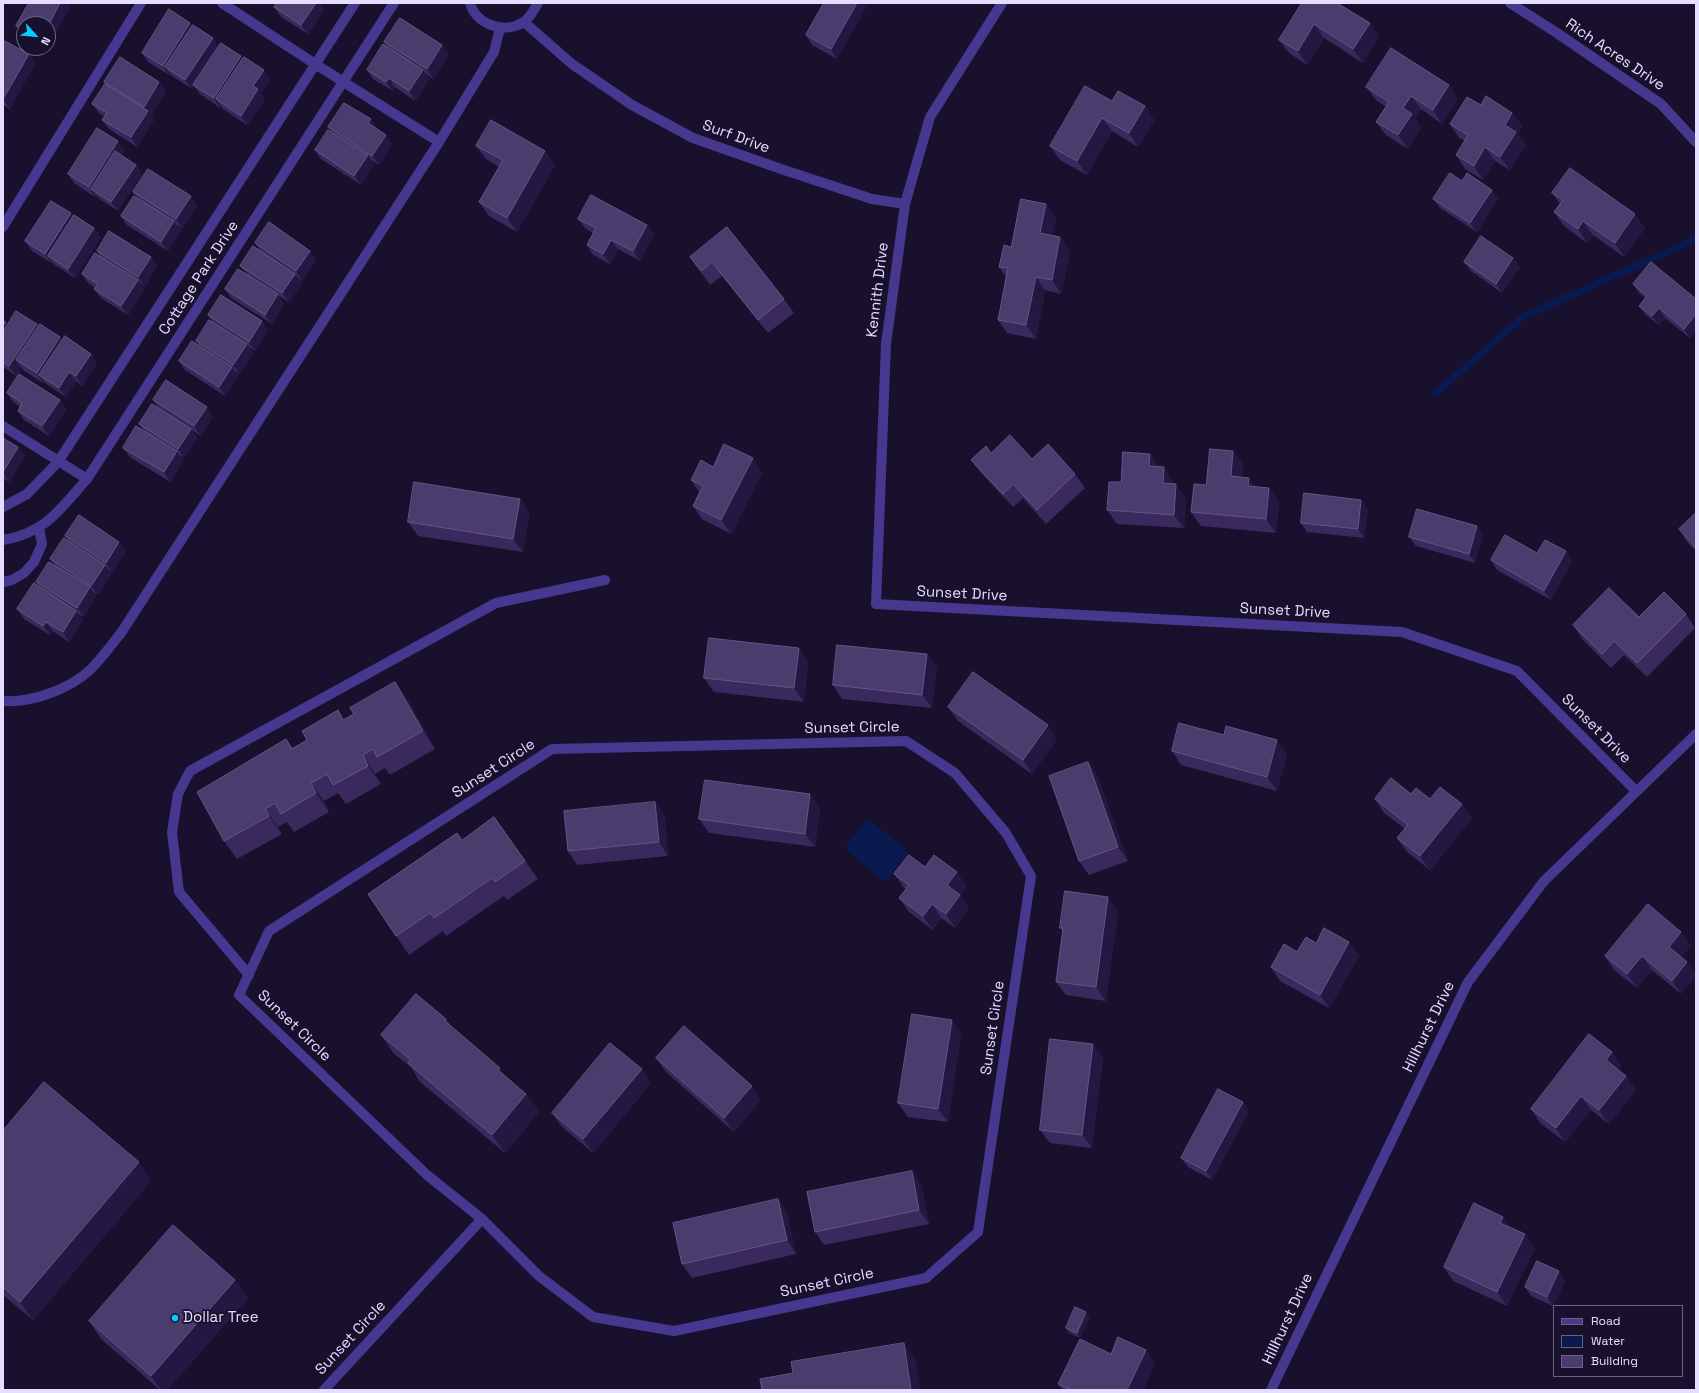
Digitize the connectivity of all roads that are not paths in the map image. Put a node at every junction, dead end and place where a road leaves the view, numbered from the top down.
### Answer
1 (141, 3) edge
2 (222, 3) edge
3 (355, 3) edge
4 (394, 3) edge
5 (470, 3) edge
6 (538, 3) edge
7 (1002, 3) edge
8 (1510, 3) edge
9 (524, 22) junction
10 (500, 28) junction
11 (315, 64) junction
12 (344, 82) junction
13 (439, 142) junction
14 (1696, 142) edge
15 (905, 204) junction
16 (3, 227) edge
17 (3, 426) edge
18 (58, 462) junction
19 (86, 479) junction
20 (3, 507) edge
21 (39, 528) junction
22 (3, 540) edge
23 (605, 580) dead end
24 (3, 582) edge
25 (876, 604) joint
26 (3, 701) edge
27 (1696, 734) edge
28 (1636, 791) junction
29 (249, 975) junction
30 (482, 1219) junction
31 (324, 1390) edge
32 (1271, 1390) edge

1 - 16 street
2 - 11 street
3 - 11 street, Cottage Park Drive
4 - 12 street, Cottage Park Drive
5 - 10 street
6 - 9 street
7 - 15 street, Kennith Drive
8 - 14 street, Rich Acres Drive
9 - 10 street
9 - 15 street, Surf Drive
10 - 13 street
11 - 12 street
11 - 18 street, Cottage Park Drive
12 - 13 street
12 - 19 street, Cottage Park Drive
13 - 26 street
15 - 25 street, Kennith Drive
17 - 18 street
18 - 19 street
18 - 20 street, Cottage Park Drive
19 - 21 street, Cottage Park Drive
21 - 22 street, Cottage Park Drive
21 - 24 street
23 - 29 street
25 - 28 street, Sunset Drive
27 - 28 street, Hillhurst Drive
28 - 32 street, Hillhurst Drive
29 - 30 street, Sunset Circle
29 - 30 street, Sunset Circle
30 - 31 street, Sunset Circle

